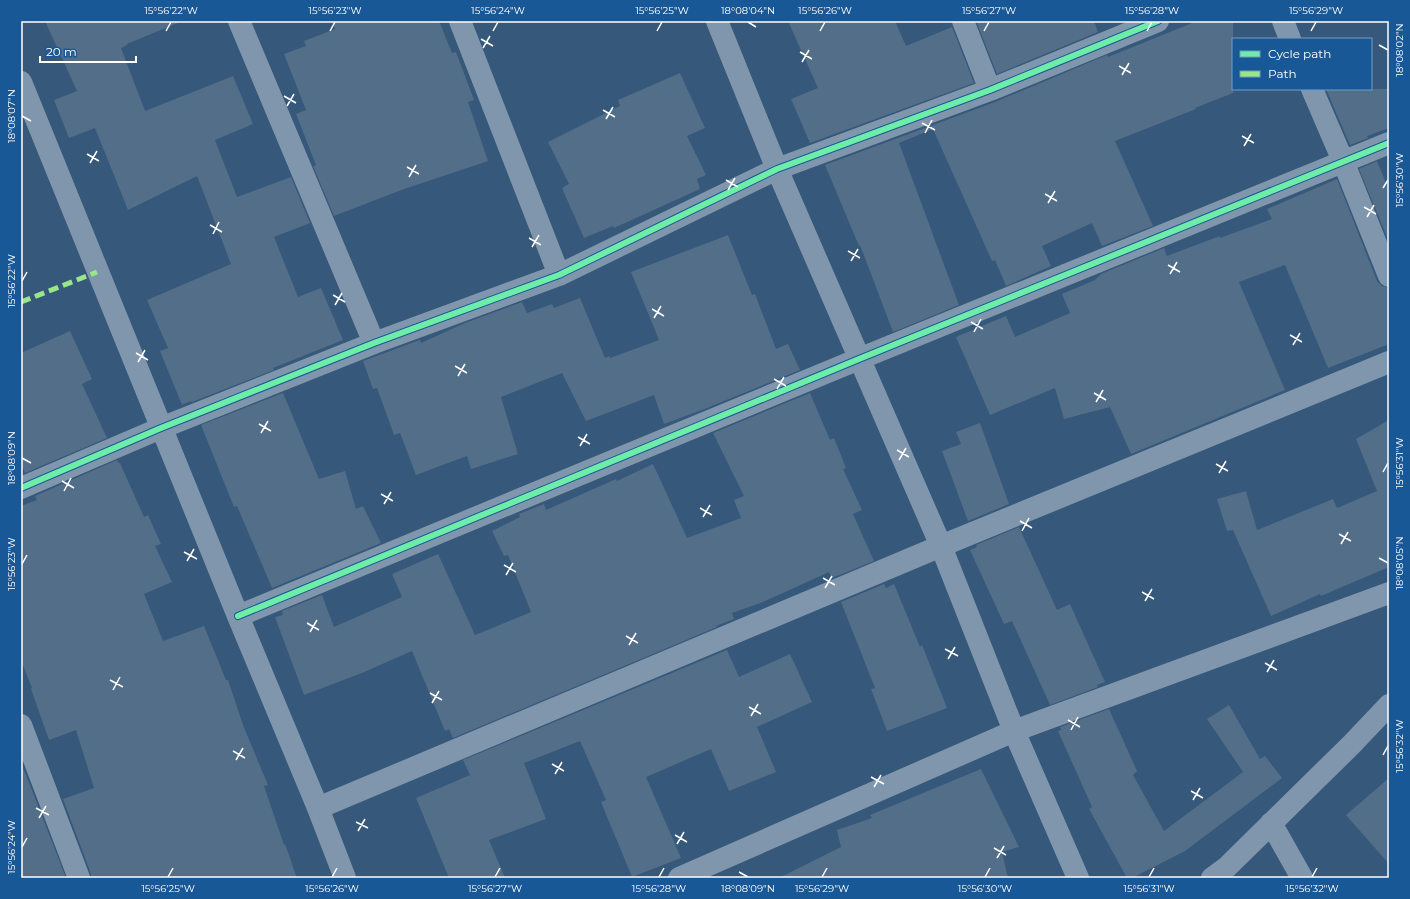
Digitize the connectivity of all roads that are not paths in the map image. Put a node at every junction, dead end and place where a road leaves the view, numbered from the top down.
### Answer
1 (239, 21) edge
2 (460, 21) edge
3 (718, 21) edge
4 (963, 21) edge
5 (1158, 21) edge
6 (1283, 21) edge
7 (1290, 38) edge
8 (21, 82) edge
9 (990, 90) junction
10 (1312, 90) edge
11 (1389, 143) edge
12 (1343, 161) junction
13 (777, 169) junction
14 (559, 275) junction
15 (1389, 276) edge
16 (374, 343) junction
17 (859, 359) junction
18 (1389, 362) edge
19 (161, 428) junction
20 (21, 488) edge
21 (941, 546) junction
22 (1389, 593) edge
23 (238, 616) junction
24 (1386, 714) edge
25 (21, 725) edge
26 (1014, 731) junction
27 (318, 808) junction
28 (1272, 823) junction
29 (79, 878) edge
30 (345, 878) edge
31 (679, 878) edge
32 (1078, 878) edge
33 (1212, 878) edge
34 (1302, 878) edge

1 - 16 street
2 - 14 street
3 - 13 street
4 - 9 street
5 - 9 street
6 - 7 street
8 - 19 street
9 - 13 street
10 - 12 street
11 - 12 street
12 - 15 street
12 - 17 street
13 - 14 street
13 - 17 street
14 - 16 street
16 - 19 street
17 - 21 street
17 - 23 street
18 - 21 street
19 - 20 street
19 - 23 street
21 - 26 street
21 - 27 street
22 - 26 street
23 - 27 street
24 - 28 street
25 - 29 street
26 - 31 street
26 - 32 street
27 - 30 street
28 - 33 street
28 - 34 street

